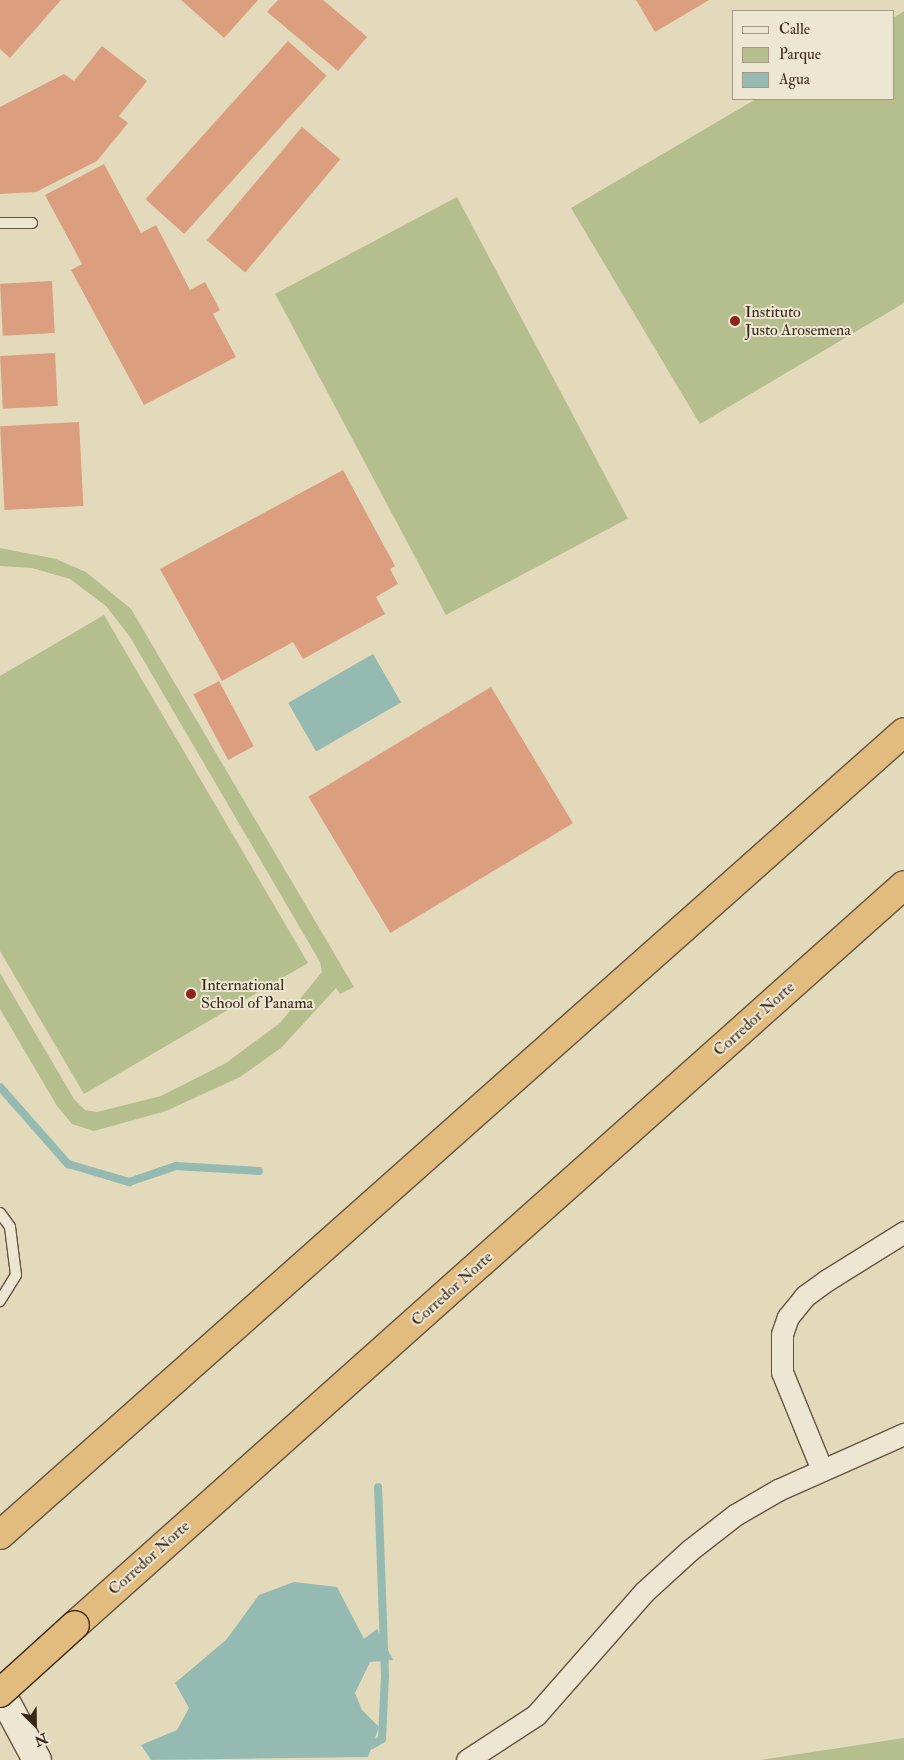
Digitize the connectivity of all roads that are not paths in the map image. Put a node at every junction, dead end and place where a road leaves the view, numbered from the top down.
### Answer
1 (0, 223) edge
2 (32, 223) dead end
3 (904, 732) edge
4 (904, 885) edge
5 (0, 1213) edge
6 (904, 1232) edge
7 (0, 1301) edge
8 (904, 1434) edge
9 (822, 1470) junction
10 (7, 1529) edge
11 (0, 1692) edge
12 (33, 1751) edge
13 (50, 1760) edge
14 (468, 1760) edge

1 - 2 lane
3 - 10 highway
4 - 11 highway, Corredor Norte, bridge
5 - 7 lane
6 - 9 street
8 - 9 street
9 - 14 street
11 - 12 street
12 - 13 street

